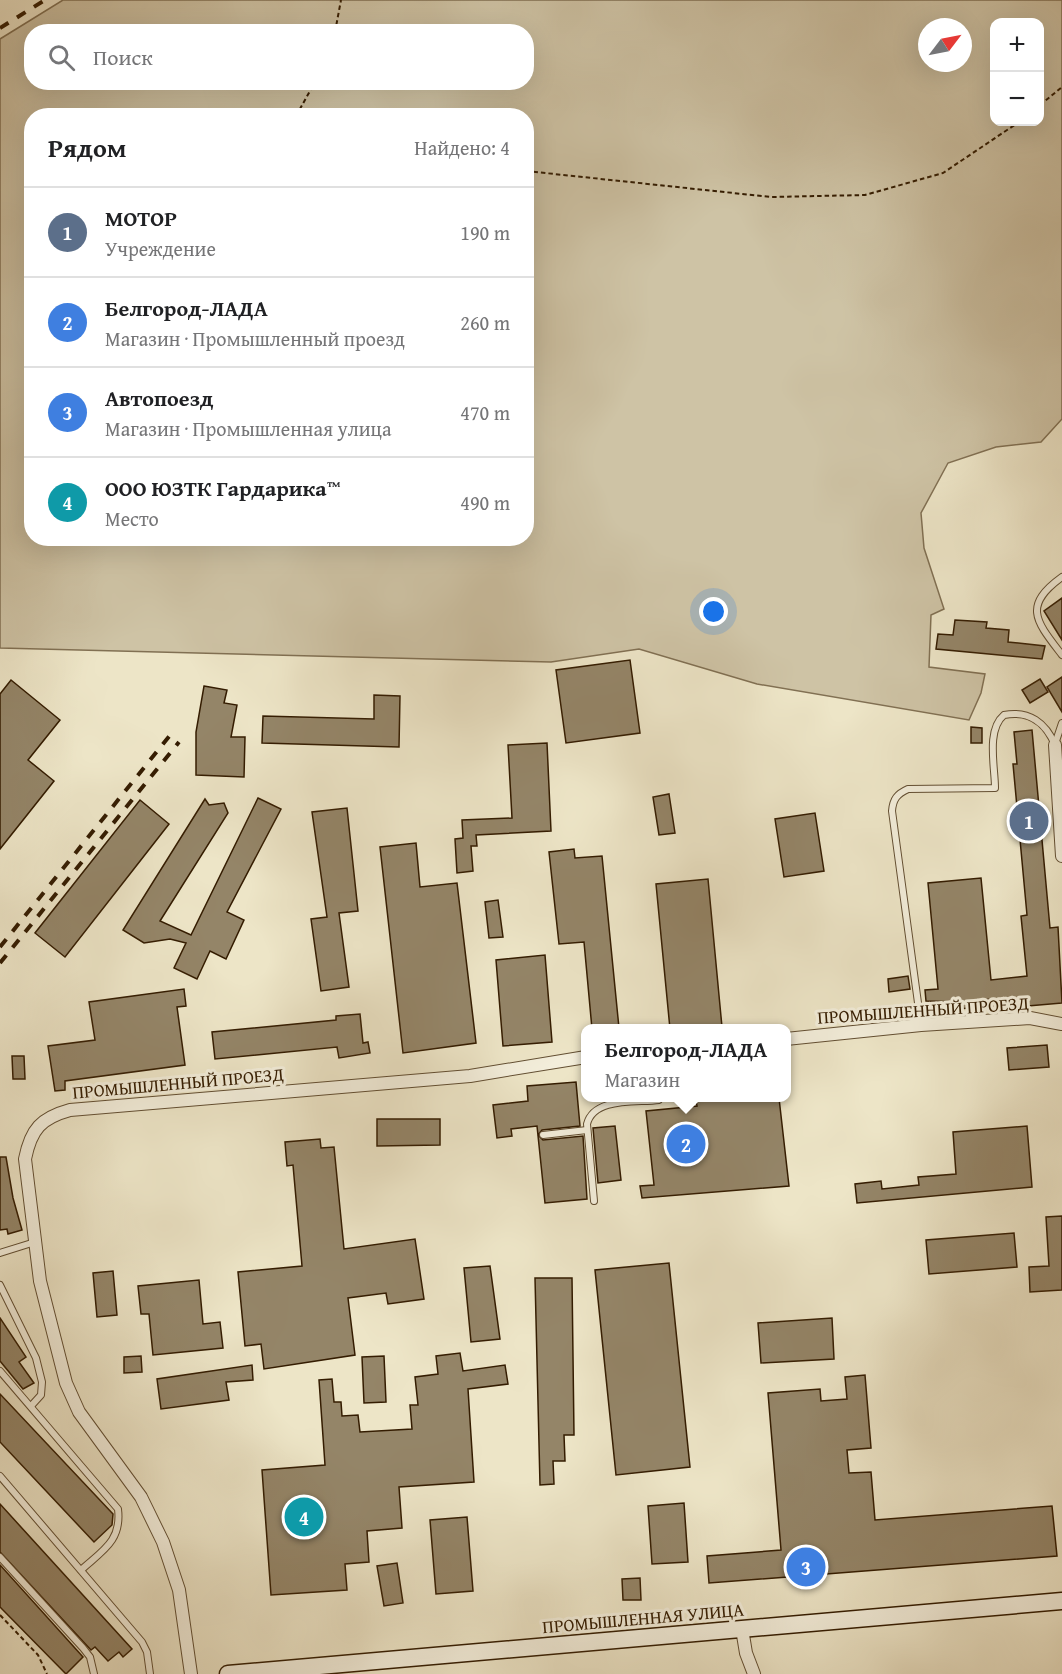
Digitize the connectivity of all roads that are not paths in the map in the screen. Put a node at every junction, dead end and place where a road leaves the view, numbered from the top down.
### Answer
1 (1062, 577) edge
2 (1062, 656) edge
3 (1062, 723) edge
4 (1055, 745) junction
5 (1062, 849) edge
6 (1062, 1024) edge
7 (921, 1025) junction
8 (791, 1038) edge
9 (581, 1058) edge
10 (640, 1102) edge
11 (587, 1130) junction
12 (543, 1135) dead end
13 (594, 1201) dead end
14 (35, 1242) junction
15 (0, 1253) edge
16 (0, 1285) edge
17 (0, 1371) edge
18 (32, 1406) junction
19 (0, 1476) edge
20 (0, 1557) edge
21 (81, 1570) junction
22 (1062, 1601) edge
23 (742, 1629) junction
24 (263, 1672) edge
25 (94, 1674) edge
26 (150, 1674) edge
27 (191, 1674) edge
28 (228, 1674) edge
29 (754, 1674) edge

1 - 2 lane
3 - 4 lane
4 - 5 street
4 - 7 lane
6 - 7 street, ПРОМЫШЛЕННЫЙ ПРОЕЗД
7 - 8 street, ПРОМЫШЛЕННЫЙ ПРОЕЗД
9 - 14 street, ПРОМЫШЛЕННЫЙ ПРОЕЗД
10 - 11 lane
11 - 12 lane
11 - 13 lane
14 - 15 lane
14 - 27 street, ПРОМЫШЛЕННЫЙ ПРОЕЗД
16 - 18 lane
17 - 18 lane
18 - 21 lane
19 - 21 lane
20 - 25 lane
21 - 26 lane
22 - 23 street, ПРОМЫШЛЕННАЯ УЛИЦА
23 - 24 street, ПРОМЫШЛЕННАЯ УЛИЦА
23 - 29 street
24 - 28 street, ПРОМЫШЛЕННАЯ УЛИЦА

